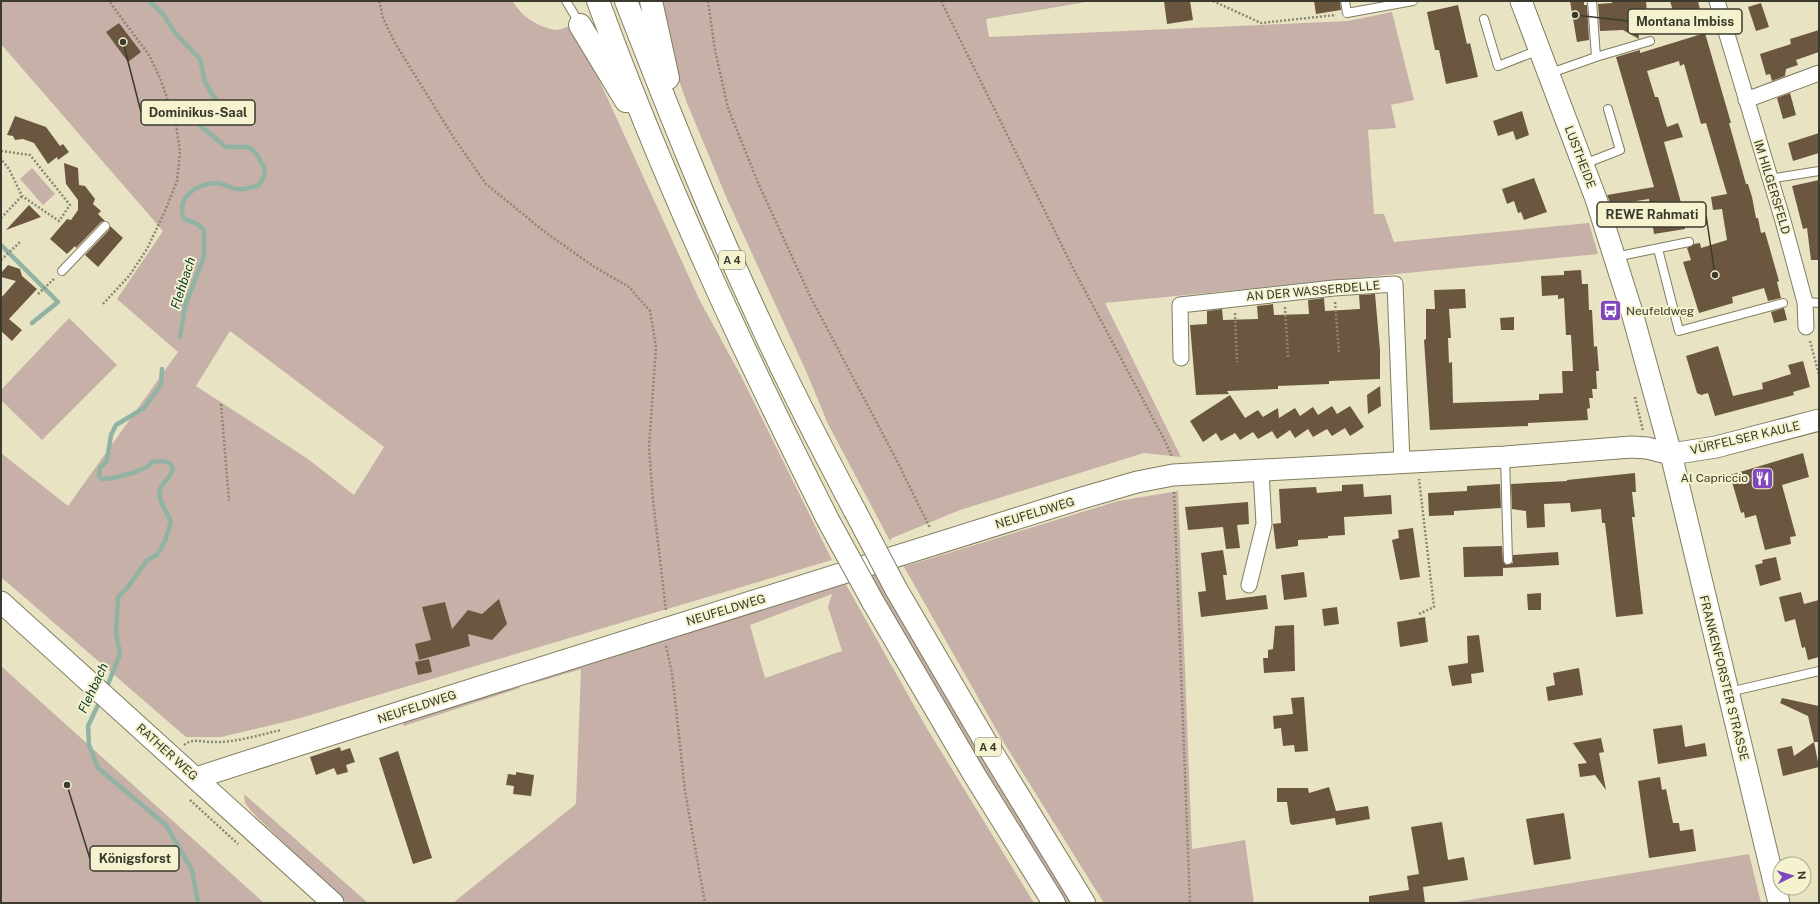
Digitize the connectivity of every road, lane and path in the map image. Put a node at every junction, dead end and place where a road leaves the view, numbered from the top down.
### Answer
1 (109, 1) edge
2 (379, 1) edge
3 (566, 1) edge
4 (598, 1) edge
5 (626, 1) edge
6 (651, 1) edge
7 (708, 1) edge
8 (941, 1) edge
9 (1213, 1) edge
10 (1345, 1) edge
11 (1413, 1) edge
12 (1521, 1) edge
13 (1592, 1) edge
14 (1717, 1) edge
15 (1347, 13) junction
16 (1484, 19) dead end
17 (580, 25) joint
18 (1650, 41) dead end
19 (1539, 50) junction
20 (1596, 57) junction
21 (1819, 73) edge
22 (1548, 74) junction
23 (1746, 100) junction
24 (1608, 109) dead end
25 (653, 142) junction
26 (684, 149) junction
27 (1, 151) edge
28 (1, 159) edge
29 (1583, 164) junction
30 (1819, 171) edge
31 (1769, 179) junction
32 (22, 196) junction
33 (1, 218) edge
34 (105, 226) dead end
35 (20, 242) dead end
36 (1689, 242) dead end
37 (1658, 249) junction
38 (1614, 257) junction
39 (1, 260) edge
40 (62, 271) joint
41 (1334, 288) junction
42 (38, 294) dead end
43 (1284, 294) junction
44 (1234, 298) junction
45 (1812, 302) edge
46 (1783, 303) dead end
47 (103, 304) dead end
48 (1806, 327) joint
49 (1339, 353) dead end
50 (1288, 357) dead end
51 (1182, 358) dead end
52 (1237, 362) dead end
53 (1819, 375) edge
54 (222, 404) dead end
55 (1819, 420) edge
56 (1671, 454) junction
57 (1505, 457) junction
58 (1410, 462) junction
59 (1173, 468) junction
60 (1261, 471) junction
61 (229, 501) dead end
62 (936, 544) junction
63 (1508, 560) dead end
64 (1249, 585) dead end
65 (1, 602) edge
66 (1419, 614) dead end
67 (665, 629) junction
68 (1819, 671) edge
69 (1728, 693) junction
70 (196, 778) junction
71 (333, 903) edge
72 (705, 903) edge
73 (1054, 903) edge
74 (1084, 903) edge
75 (1190, 903) edge
76 (1779, 903) edge

1 - 47 path
2 - 67 path
3 - 17 lane
4 - 25 highway, A 4
5 - 26 highway, A 4
6 - 26 highway
7 - 62 path
8 - 59 path
9 - 15 path
10 - 15 lane
11 - 15 lane
12 - 19 main road, LUSTHEIDE
13 - 20 lane
14 - 23 street, IM HILGERSFELD
16 - 19 lane
17 - 25 highway
18 - 20 lane
19 - 22 main road, LUSTHEIDE
20 - 22 lane
21 - 23 street
22 - 29 main road, LUSTHEIDE
23 - 31 street, IM HILGERSFELD
24 - 29 lane
25 - 73 highway, A 4, bridge
26 - 74 highway, A 4, bridge
27 - 32 path
28 - 32 path
29 - 38 main road, LUSTHEIDE
30 - 31 lane
31 - 45 street, IM HILGERSFELD
32 - 33 path
34 - 40 lane
35 - 39 path
36 - 37 lane
37 - 38 lane
37 - 46 lane
38 - 56 main road, LUSTHEIDE
40 - 42 path
41 - 43 street, AN DER WASSERDELLE
41 - 49 path
41 - 58 street, AN DER WASSERDELLE
43 - 44 street, AN DER WASSERDELLE
43 - 50 path
44 - 51 street, AN DER WASSERDELLE
44 - 52 path
45 - 48 street, IM HILGERSFELD
48 - 53 path
54 - 61 path
55 - 56 main road, VÜRFELSER KAULE
56 - 57 main road, NEUFELDWEG
56 - 69 main road, FRANKENFORSTER STRASSE
57 - 58 main road, NEUFELDWEG
57 - 63 lane
58 - 60 main road, NEUFELDWEG
58 - 66 path
59 - 60 main road, NEUFELDWEG
59 - 62 main road, NEUFELDWEG
59 - 75 path
60 - 64 street
62 - 67 main road, NEUFELDWEG
65 - 70 main road, RATHER WEG
67 - 70 main road, NEUFELDWEG
67 - 72 path
68 - 69 lane
69 - 76 main road, FRANKENFORSTER STRASSE
70 - 71 main road, RATHER WEG

